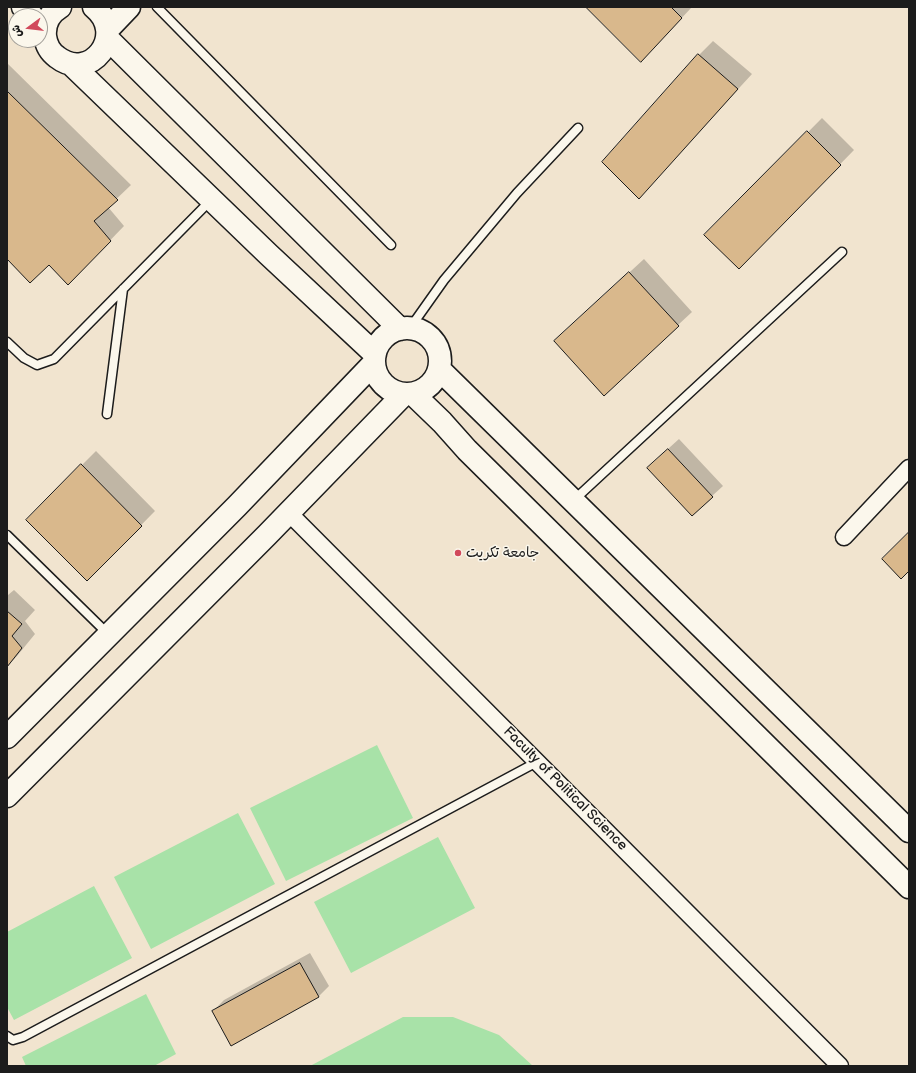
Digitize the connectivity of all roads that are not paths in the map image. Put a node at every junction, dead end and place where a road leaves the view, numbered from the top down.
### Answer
1 (60, 7) edge
2 (94, 7) edge
3 (129, 7) edge
4 (157, 7) edge
5 (48, 19) edge
6 (108, 34) junction
7 (48, 46) edge
8 (71, 64) junction
9 (578, 128) dead end
10 (211, 199) junction
11 (391, 245) dead end
12 (842, 252) dead end
13 (124, 289) junction
14 (405, 328) junction
15 (7, 342) edge
16 (374, 358) junction
17 (439, 369) junction
18 (409, 394) junction
19 (107, 414) dead end
20 (906, 477) edge
21 (574, 501) junction
22 (289, 513) junction
23 (7, 534) edge
24 (844, 537) dead end
25 (108, 635) junction
26 (7, 736) edge
27 (537, 762) junction
28 (7, 796) edge
29 (909, 831) edge
30 (909, 887) edge
31 (7, 1036) edge
32 (840, 1066) edge

1 - 5 street
2 - 6 street
3 - 6 street
4 - 11 lane
6 - 8 street
6 - 14 street
7 - 8 street
8 - 10 street
9 - 14 lane
10 - 13 lane
10 - 16 street
12 - 21 lane
13 - 15 lane
13 - 19 lane
14 - 16 street
14 - 17 street
16 - 18 street
16 - 25 street
17 - 18 street
17 - 21 street
18 - 22 street
18 - 30 street
20 - 24 street
21 - 29 street
22 - 27 street, Faculty of Political Science
22 - 28 street
23 - 25 lane
25 - 26 street
27 - 31 lane
27 - 32 street, Faculty of Political Science

